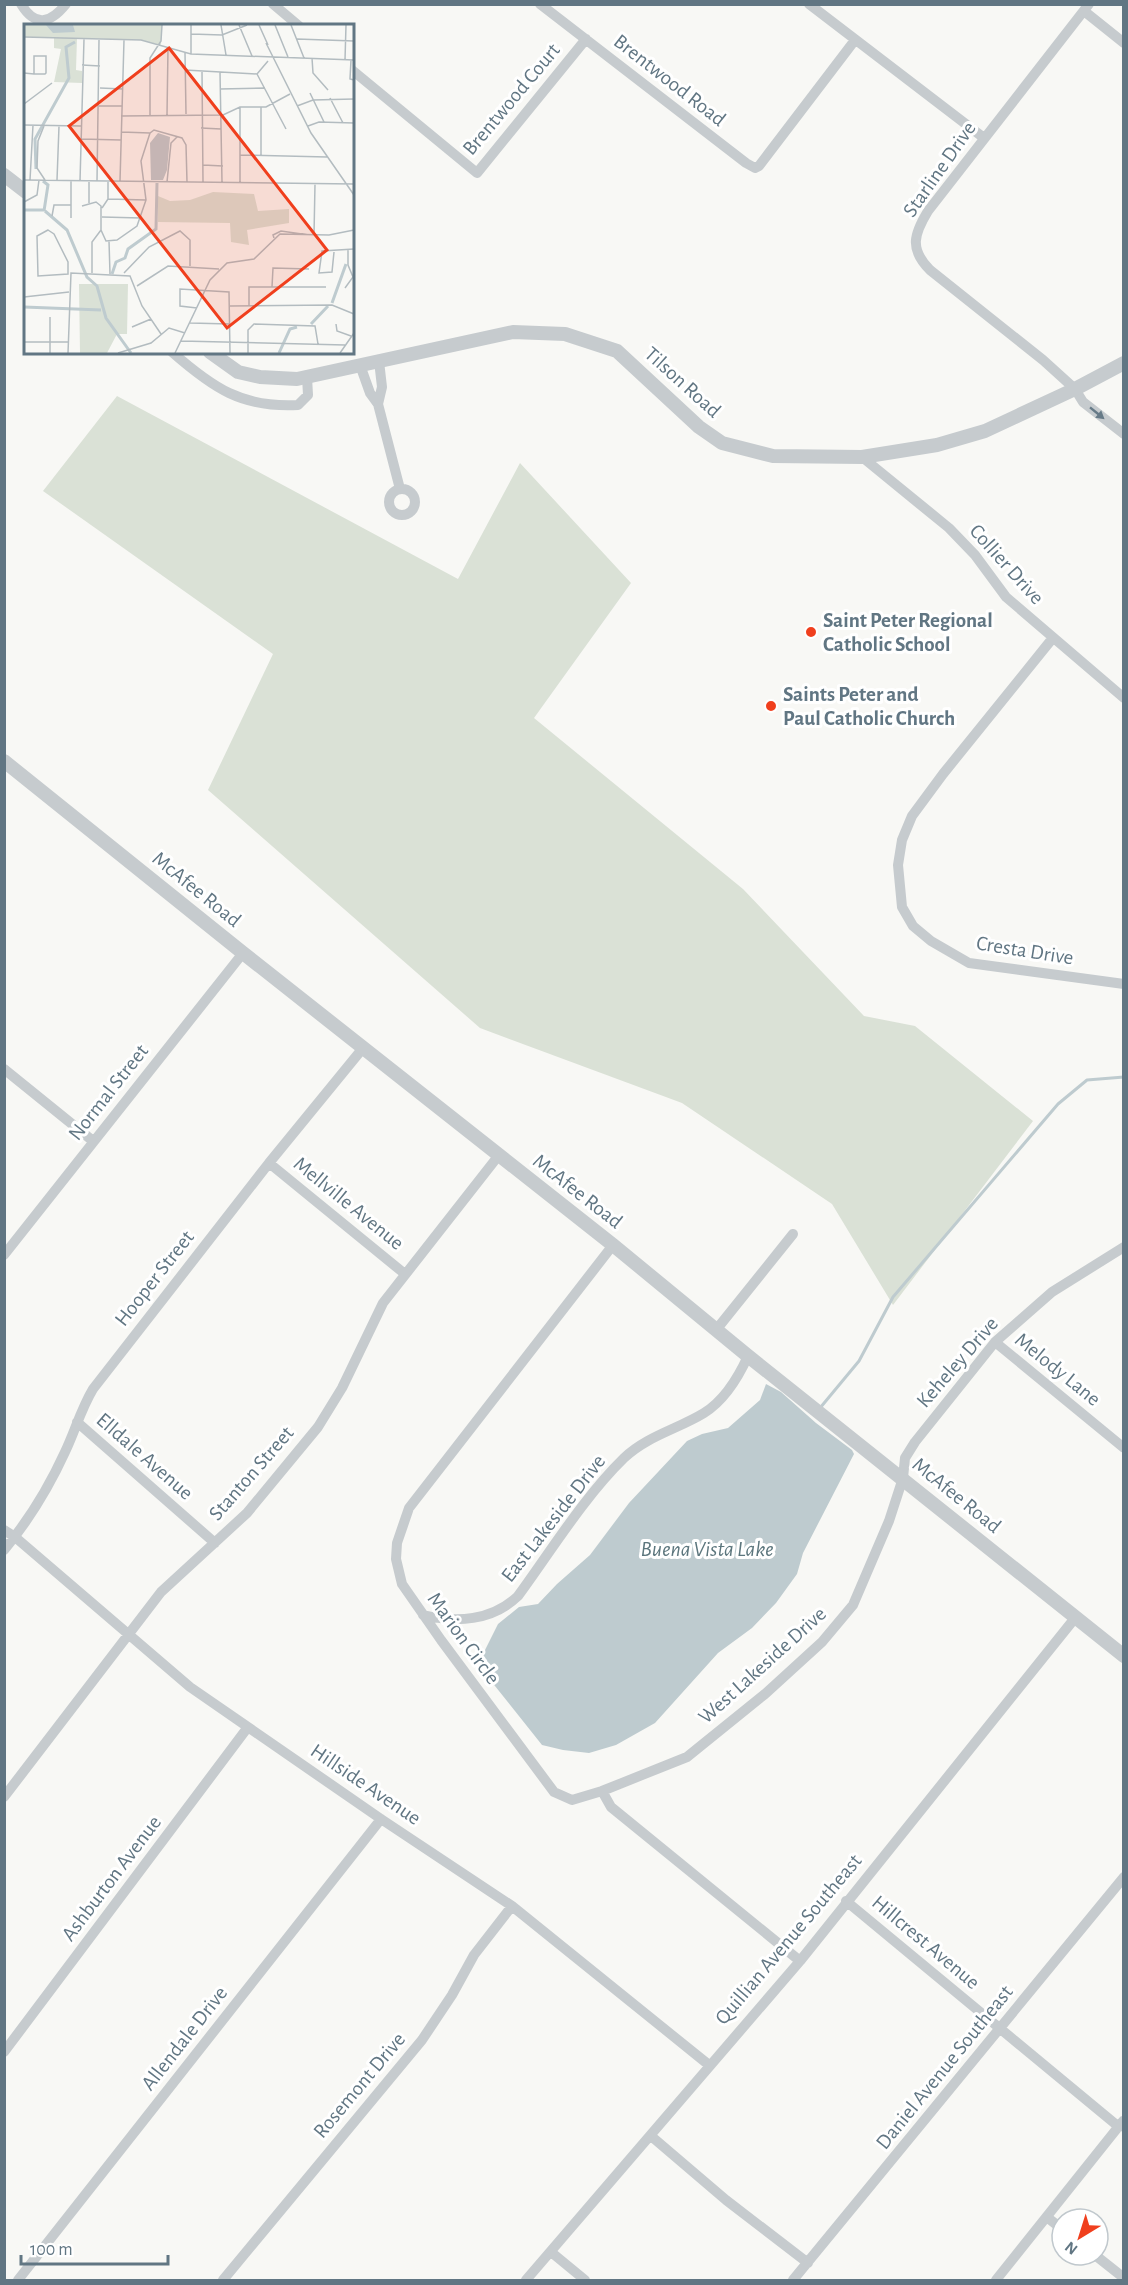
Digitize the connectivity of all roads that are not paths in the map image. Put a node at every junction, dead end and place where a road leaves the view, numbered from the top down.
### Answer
1 (21, 4) edge
2 (66, 4) edge
3 (273, 4) edge
4 (540, 4) edge
5 (809, 4) edge
6 (1086, 8) edge
7 (297, 24) edge
8 (586, 39) junction
9 (855, 40) junction
10 (1124, 43) edge
11 (354, 72) edge
12 (984, 138) junction
13 (7, 181) edge
14 (24, 191) edge
15 (174, 354) edge
16 (213, 354) edge
17 (379, 362) junction
18 (1124, 363) edge
19 (360, 365) junction
20 (306, 377) junction
21 (1075, 388) junction
22 (378, 404) junction
23 (1124, 434) edge
24 (862, 457) junction
25 (400, 489) dead end
26 (1052, 639) junction
27 (1124, 698) edge
28 (4, 761) edge
29 (243, 953) junction
30 (1124, 984) edge
31 (363, 1048) junction
32 (4, 1069) edge
33 (93, 1141) junction
34 (499, 1155) junction
35 (269, 1163) junction
36 (793, 1234) dead end
37 (613, 1245) junction
38 (1124, 1247) edge
39 (4, 1255) edge
40 (405, 1274) junction
41 (716, 1330) junction
42 (995, 1342) junction
43 (748, 1356) junction
44 (76, 1422) junction
45 (1124, 1448) edge
46 (903, 1478) junction
47 (4, 1530) edge
48 (15, 1537) junction
49 (215, 1543) junction
50 (4, 1550) edge
51 (423, 1615) junction
52 (1075, 1618) junction
53 (128, 1636) junction
54 (1124, 1656) edge
55 (248, 1727) junction
56 (602, 1791) junction
57 (4, 1797) edge
58 (381, 1819) junction
59 (1124, 1877) edge
60 (846, 1901) junction
61 (512, 1905) junction
62 (800, 1961) junction
63 (1000, 2028) junction
64 (9, 2037) edge
65 (4, 2052) edge
66 (709, 2065) junction
67 (1121, 2124) edge
68 (651, 2136) junction
69 (1048, 2218) joint
70 (551, 2252) junction
71 (808, 2263) junction
72 (1110, 2267) edge
73 (1124, 2278) edge
74 (18, 2280) edge
75 (223, 2280) edge
76 (526, 2280) edge
77 (585, 2280) edge
78 (793, 2280) edge
79 (996, 2280) edge

1 - 2 street
3 - 7 street
4 - 8 street, Brentwood Road
5 - 9 street
6 - 10 street
6 - 12 street, Starline Drive
8 - 9 street, Brentwood Road
8 - 11 street, Brentwood Court
9 - 12 street
12 - 21 street, Starline Drive
13 - 14 street
15 - 20 street
16 - 20 street, Tilson Road
17 - 19 street, Tilson Road
17 - 22 street
17 - 24 street, Tilson Road
18 - 21 street, Tilson Road
19 - 20 street, Tilson Road
19 - 22 street
21 -> 23 street, Starline Drive
21 - 24 street, Tilson Road
22 - 25 street
24 - 26 street, Collier Drive
26 - 27 street, Collier Drive
26 - 30 street, Cresta Drive
28 - 29 street, McAfee Road
29 - 31 street, McAfee Road
29 - 33 street, Normal Street
31 - 34 street, McAfee Road
31 - 35 street, Hooper Street
32 - 33 street
33 - 39 street, Normal Street
34 - 37 street, McAfee Road
34 - 40 street, Stanton Street
35 - 40 street, Mellville Avenue
35 - 44 street, Hooper Street
36 - 41 street
37 - 41 street, McAfee Road
37 - 51 street, Marion Circle
38 - 42 street, Keheley Drive
40 - 49 street, Stanton Street
41 - 43 street, McAfee Road
42 - 45 street, Melody Lane
42 - 46 street, Keheley Drive
43 - 46 street, McAfee Road
43 - 51 street, East Lakeside Drive
44 - 48 street, Hooper Street
44 - 49 street, Elldale Avenue
46 - 52 street, McAfee Road
46 - 56 street, West Lakeside Drive
47 - 48 street, Hillside Avenue
48 - 50 street, Hooper Street
48 - 53 street, Hillside Avenue
49 - 53 street, Stanton Street
51 - 56 street, Marion Circle
52 - 54 street, McAfee Road
52 - 60 street, Quillian Avenue Southeast
53 - 55 street, Hillside Avenue
53 - 57 street, Stanton Street
55 - 58 street, Hillside Avenue
55 - 64 street, Ashburton Avenue
56 - 62 street
58 - 61 street, Hillside Avenue
58 - 74 street, Allendale Drive
59 - 63 street, Daniel Avenue Southeast
60 - 62 street, Quillian Avenue Southeast
60 - 63 street, Hillcrest Avenue
61 - 66 street, Hillside Avenue
61 - 75 street, Rosemont Drive
62 - 66 street, Quillian Avenue Southeast
63 - 67 street, Hillcrest Avenue
63 - 71 street, Daniel Avenue Southeast
64 - 65 street, Ashburton Avenue
66 - 68 street, Quillian Avenue Southeast
67 - 69 street
68 - 70 street, Quillian Avenue Southeast
68 - 71 street
69 - 79 street
70 - 76 street, Quillian Avenue Southeast
70 - 77 street
71 - 78 street, Daniel Avenue Southeast
72 - 73 street

